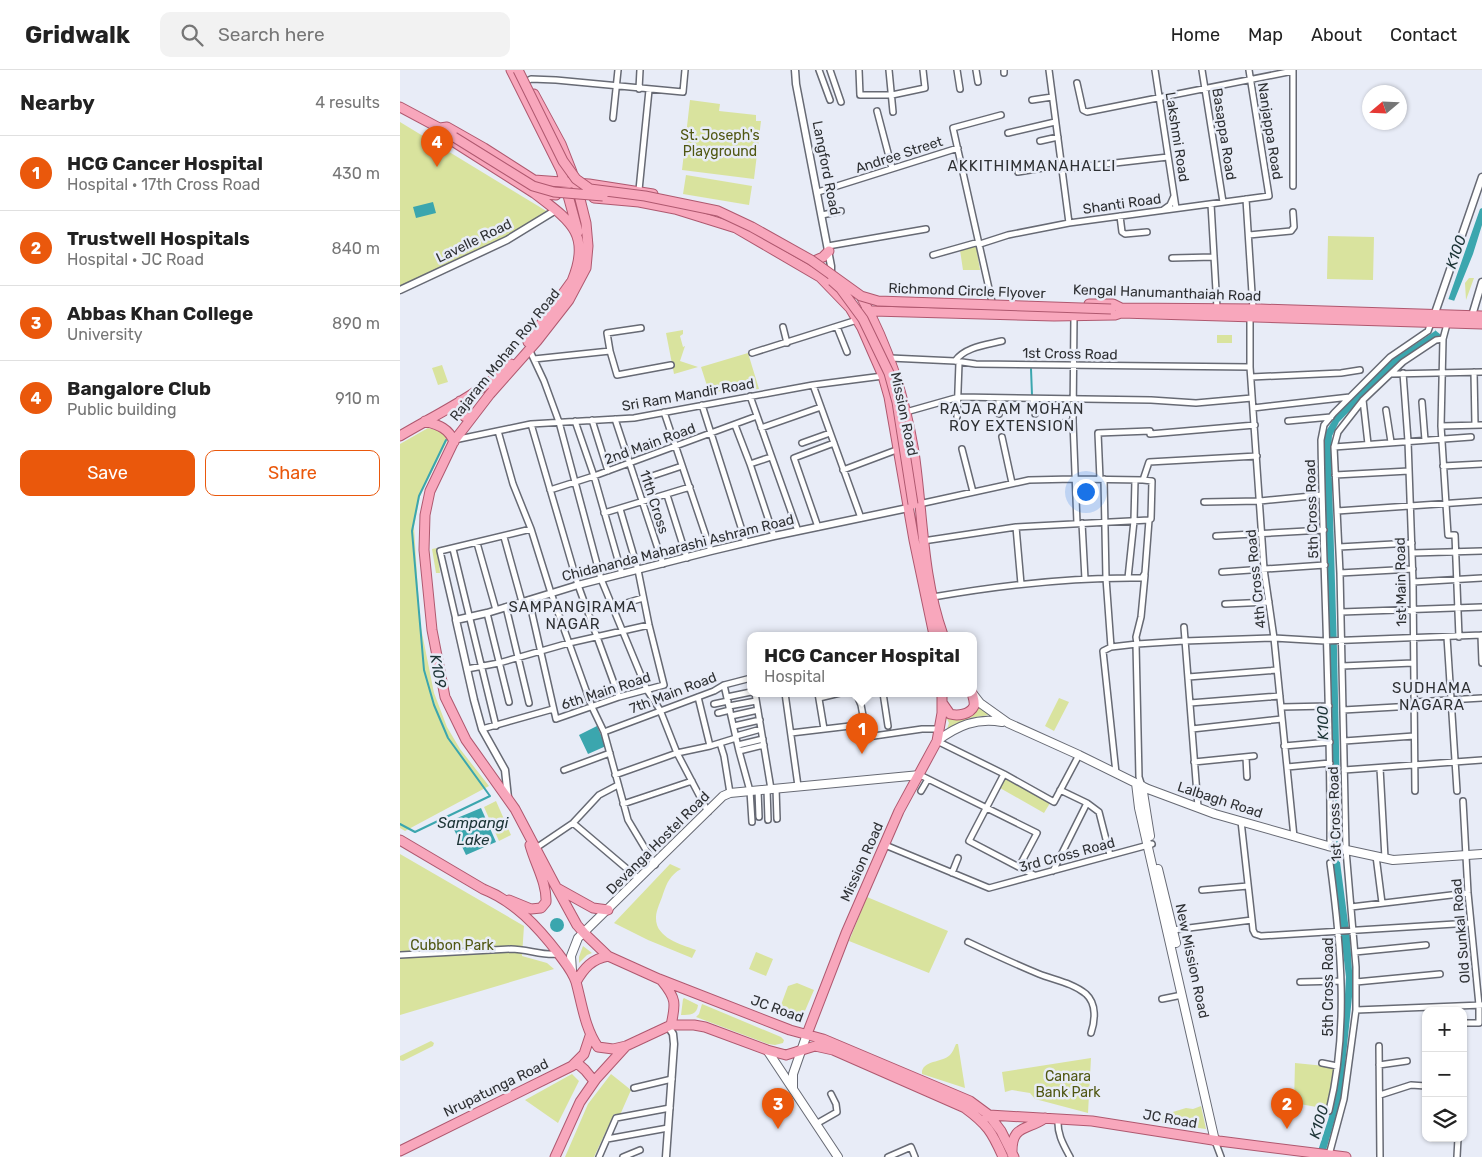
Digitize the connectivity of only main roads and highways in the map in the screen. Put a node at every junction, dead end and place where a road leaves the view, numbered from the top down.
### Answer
1 (511, 70) edge
2 (518, 70) edge
3 (522, 70) edge
4 (400, 107) edge
5 (440, 128) junction
6 (561, 170) junction
7 (549, 182) junction
8 (565, 182) junction
9 (576, 183) junction
10 (534, 193) junction
11 (569, 197) junction
12 (580, 197) junction
13 (580, 242) junction
14 (828, 249) road end
15 (814, 261) junction
16 (841, 289) junction
17 (862, 298) junction
18 (870, 311) junction
19 (1116, 311) junction
20 (853, 314) junction
21 (1252, 314) junction
22 (1482, 316) edge
23 (1471, 319) junction
24 (1482, 324) edge
25 (460, 401) junction
26 (470, 418) junction
27 (426, 420) junction
28 (400, 436) edge
29 (455, 440) junction
30 (913, 505) junction
31 (933, 632) edge
32 (943, 632) edge
33 (942, 697) edge
34 (973, 697) edge
35 (975, 697) edge
36 (943, 704) junction
37 (1008, 723) junction
38 (937, 741) junction
39 (924, 777) junction
40 (1139, 785) junction
41 (528, 833) junction
42 (400, 840) edge
43 (1149, 844) junction
44 (1482, 854) edge
45 (556, 888) junction
46 (496, 894) junction
47 (608, 910) junction
48 (584, 933) junction
49 (608, 956) junction
50 (572, 971) junction
51 (662, 980) junction
52 (576, 982) junction
53 (1185, 994) junction
54 (670, 1026) junction
55 (807, 1034) junction
56 (590, 1036) junction
57 (626, 1046) junction
58 (800, 1049) junction
59 (767, 1050) junction
60 (577, 1063) junction
61 (594, 1081) junction
62 (793, 1090) junction
63 (985, 1118) junction
64 (1045, 1118) junction
65 (1217, 1143) junction
66 (400, 1152) edge
67 (1010, 1156) edge
68 (555, 1157) edge
69 (838, 1157) edge
70 (1346, 1157) edge

1 - 6 main road, Rajaram Mohan Roy Road
2 - 19 main road, Richmond Circle Flyover, bridge
3 - 9 main road, Rajaram Mohan Roy Road
4 - 5 main road
5 - 7 main road
5 - 10 main road
5 - 16 main road, Richmond Circle Flyover, bridge
6 - 7 main road
6 - 8 main road, Rajaram Mohan Roy Road
7 - 8 main road
8 - 9 main road
8 - 11 main road, Rajaram Mohan Roy Road
9 - 12 main road, Rajaram Mohan Roy Road
9 - 15 main road
10 - 11 main road, Mission Road
10 - 13 main road
11 - 12 main road, Mission Road
11 - 13 main road, Rajaram Mohan Roy Road
12 - 20 main road, Mission Road
12 - 26 main road, Rajaram Mohan Roy Road
13 - 25 main road, Rajaram Mohan Roy Road
14 - 15 main road
15 - 17 main road
16 - 19 main road, Richmond Circle Flyover, bridge
16 - 30 main road, Richmond Circle Flyover, bridge
17 - 18 main road, Mission Road
17 - 19 main road, Kengal Hanumanthaiah Road
17 - 20 main road
18 - 19 main road, Kengal Hanumanthaiah Road
18 - 20 main road, Kengal Hanumanthaiah Road
18 - 30 main road, Mission Road
19 - 21 main road, Kengal Hanumanthaiah Road
19 - 21 main road, Kengal Hanumanthaiah Road
20 - 30 main road, Mission Road
21 - 23 main road, Kengal Hanumanthaiah Road
21 - 23 main road, Kengal Hanumanthaiah Road
22 - 23 main road, Kengal Hanumanthaiah Road
23 - 24 main road, Kengal Hanumanthaiah Road
25 - 26 main road
25 - 27 main road, Rajaram Mohan Roy Road
26 - 29 main road, Rajaram Mohan Roy Road
27 - 28 main road, Rajaram Mohan Roy Road
27 - 29 main road
29 - 41 main road, Rajaram Mohan Roy Road
30 - 31 main road, Richmond Circle Flyover
30 - 32 main road, Mission Road
33 - 36 main road, Mission Road
34 - 36 main road
35 - 37 main road, Lalbagh Road
36 - 38 main road, Mission Road
37 - 38 main road
37 - 40 main road, Lalbagh Road
38 - 39 main road, Mission Road
39 - 47 main road, Devanga Hostel Road
39 - 55 main road, Mission Road
40 - 43 main road, New Mission Road
40 - 44 main road, Lalbagh Road
41 - 45 main road, Rajaram Mohan Roy Road
41 - 46 main road
42 - 46 main road
43 - 53 main road
43 - 53 main road, New Mission Road
45 - 47 main road
45 - 48 main road, Rajaram Mohan Roy Road
46 - 50 main road
47 - 48 main road, Devanga Hostel Road
48 - 49 main road, Rajaram Mohan Roy Road
48 - 50 main road, Devanga Hostel Road
49 - 51 main road
49 - 52 main road
50 - 52 main road
51 - 54 main road
51 - 55 main road, JC Road
52 - 56 main road
53 - 65 main road, New Mission Road
54 - 57 main road
54 - 59 main road
55 - 58 main road
55 - 63 main road, JC Road
56 - 57 main road
56 - 60 main road
57 - 61 main road
58 - 59 main road
58 - 62 main road
58 - 63 main road
59 - 62 main road
60 - 61 main road
60 - 66 main road, Nrupatunga Road
61 - 68 main road
62 - 69 main road
63 - 64 main road, JC Road
63 - 67 main road
64 - 65 main road, JC Road
64 - 67 main road
65 - 70 main road, JC Road

